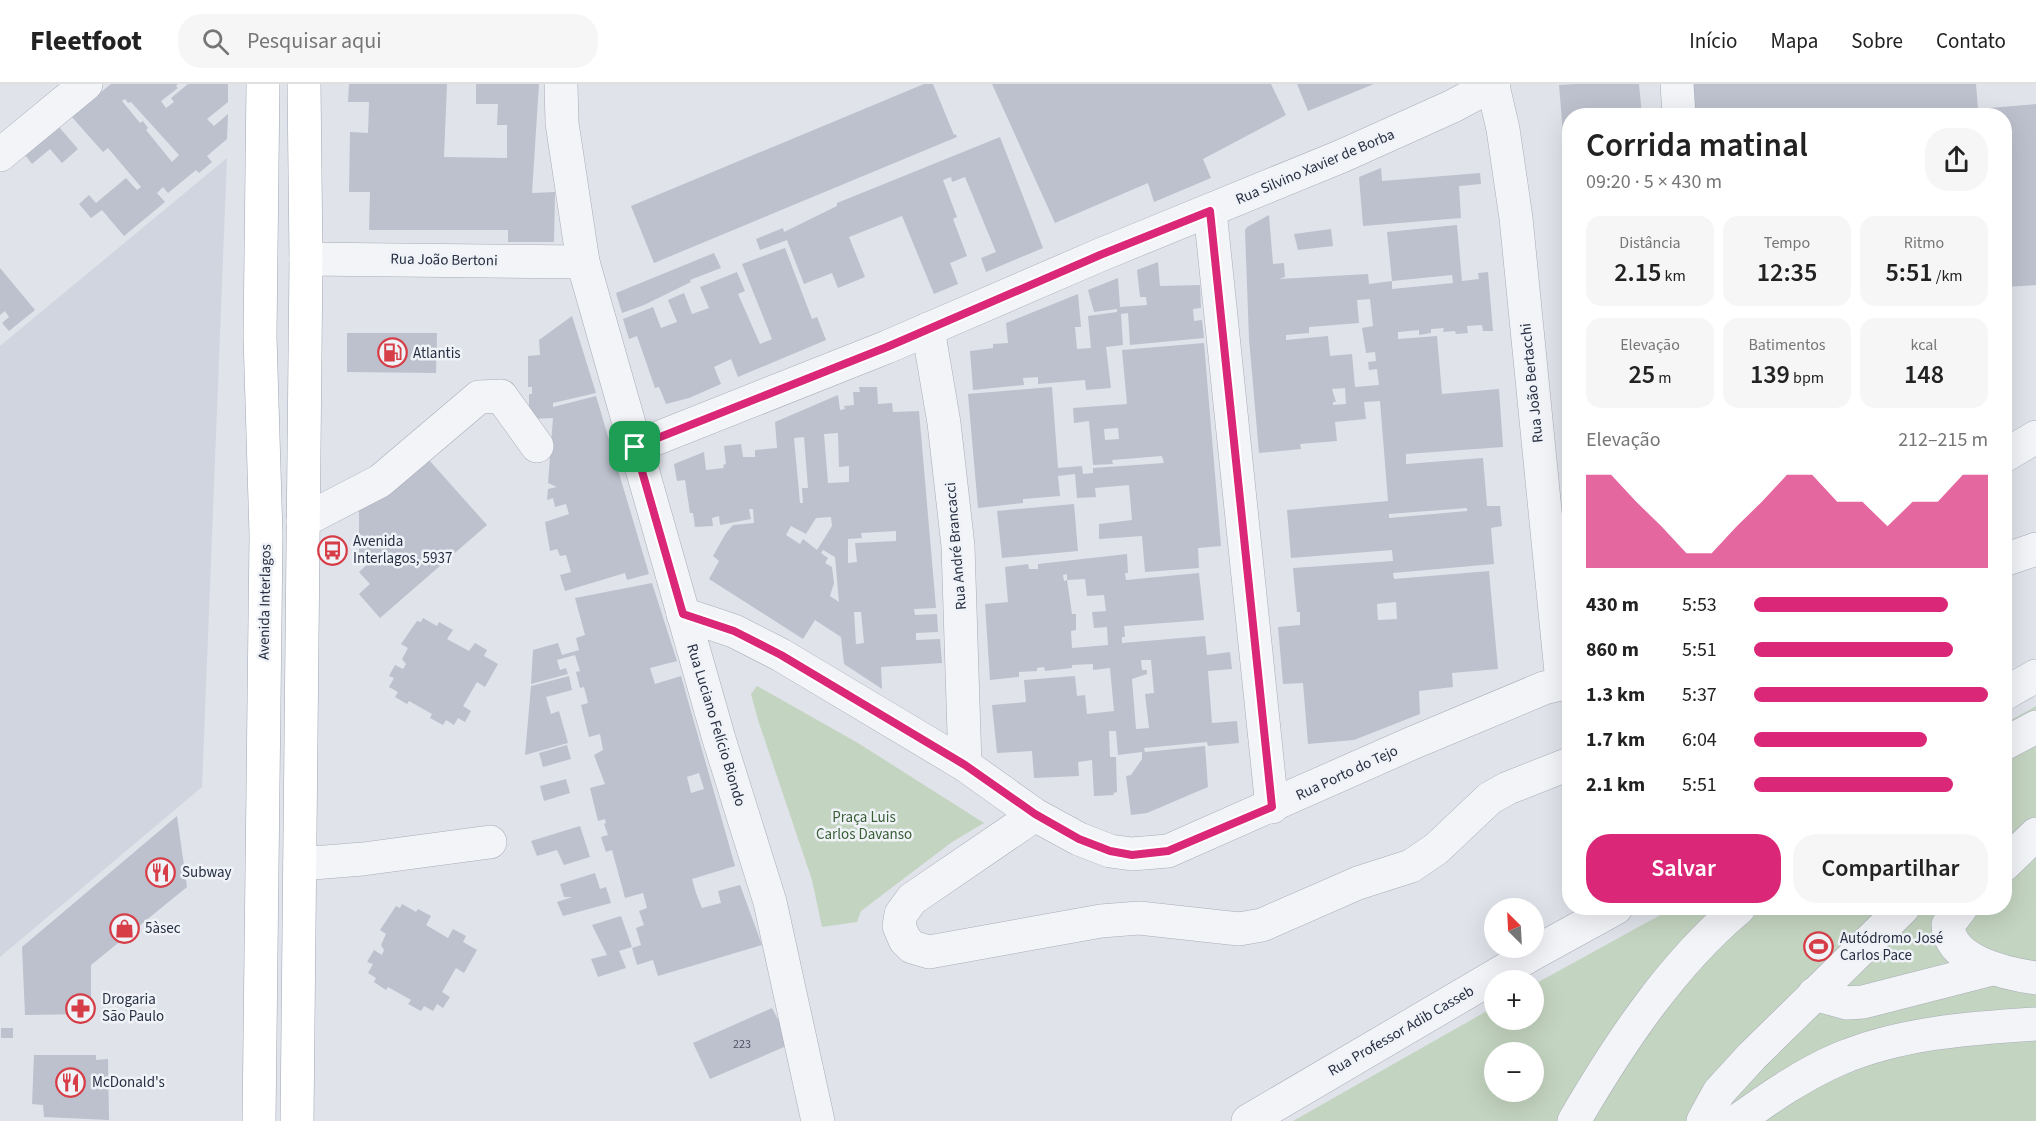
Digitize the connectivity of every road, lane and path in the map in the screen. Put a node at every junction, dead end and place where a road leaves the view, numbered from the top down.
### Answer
1 (86, 84) edge
2 (263, 84) edge
3 (304, 84) edge
4 (561, 84) edge
5 (1677, 84) edge
6 (1493, 85) edge
7 (1678, 108) edge
8 (0, 155) edge
9 (1210, 211) junction
10 (306, 259) junction
11 (583, 262) junction
12 (928, 329) junction
13 (2036, 437) edge
14 (537, 446) dead end
15 (635, 447) junction
16 (2012, 451) edge
17 (303, 521) junction
18 (2036, 549) edge
19 (2012, 557) edge
20 (683, 614) junction
21 (1562, 654) edge
22 (2036, 676) edge
23 (1562, 683) edge
24 (2012, 690) edge
25 (2036, 727) edge
26 (2012, 740) edge
27 (965, 765) junction
28 (1562, 767) edge
29 (1272, 807) junction
30 (1035, 814) junction
31 (2036, 829) edge
32 (2036, 834) edge
33 (2012, 840) edge
34 (489, 842) dead end
35 (2012, 857) edge
36 (300, 864) junction
37 (1603, 915) edge
38 (1732, 915) edge
39 (1896, 915) edge
40 (1956, 915) edge
41 (1992, 969) junction
42 (2036, 978) edge
43 (1814, 994) junction
44 (2036, 1024) edge
45 (259, 1121) edge
46 (297, 1121) edge
47 (818, 1121) edge
48 (1248, 1121) edge
49 (1574, 1121) edge
50 (1703, 1121) edge
51 (1737, 1121) edge

1 - 8 street
2 - 45 main road, Avenida Interlagos
3 - 10 main road
4 - 11 street, Rua Luciano Felício Biondo
5 - 7 street
6 - 9 street, Rua Silvino Xavier de Borba
6 - 21 street, Rua João Bertacchi
9 - 12 street, Rua Silvino Xavier de Borba
9 - 29 street
10 - 11 street, Rua João Bertoni
10 - 17 main road
11 - 15 street, Rua Luciano Felício Biondo
12 - 15 street, Rua Silvino Xavier de Borba
12 - 27 street, Rua André Brancacci
13 - 16 street
14 - 17 street
15 - 20 street, Rua Luciano Felício Biondo
17 - 36 main road
18 - 19 street
20 - 27 street, Rua Porto do Tejo
20 - 47 street, Rua Luciano Felício Biondo
22 - 24 street
23 - 29 street, Rua Porto do Tejo
25 - 26 street
27 - 30 street, Rua Porto do Tejo
28 - 30 street
29 - 30 street, Rua Porto do Tejo
31 - 33 street
32 - 35 street
34 - 36 street
36 - 46 main road
37 - 48 street, Rua Professor Adib Casseb
38 - 49 street
39 - 43 street
40 - 41 street
41 - 42 street
41 - 43 street
43 - 50 street
44 - 51 street

